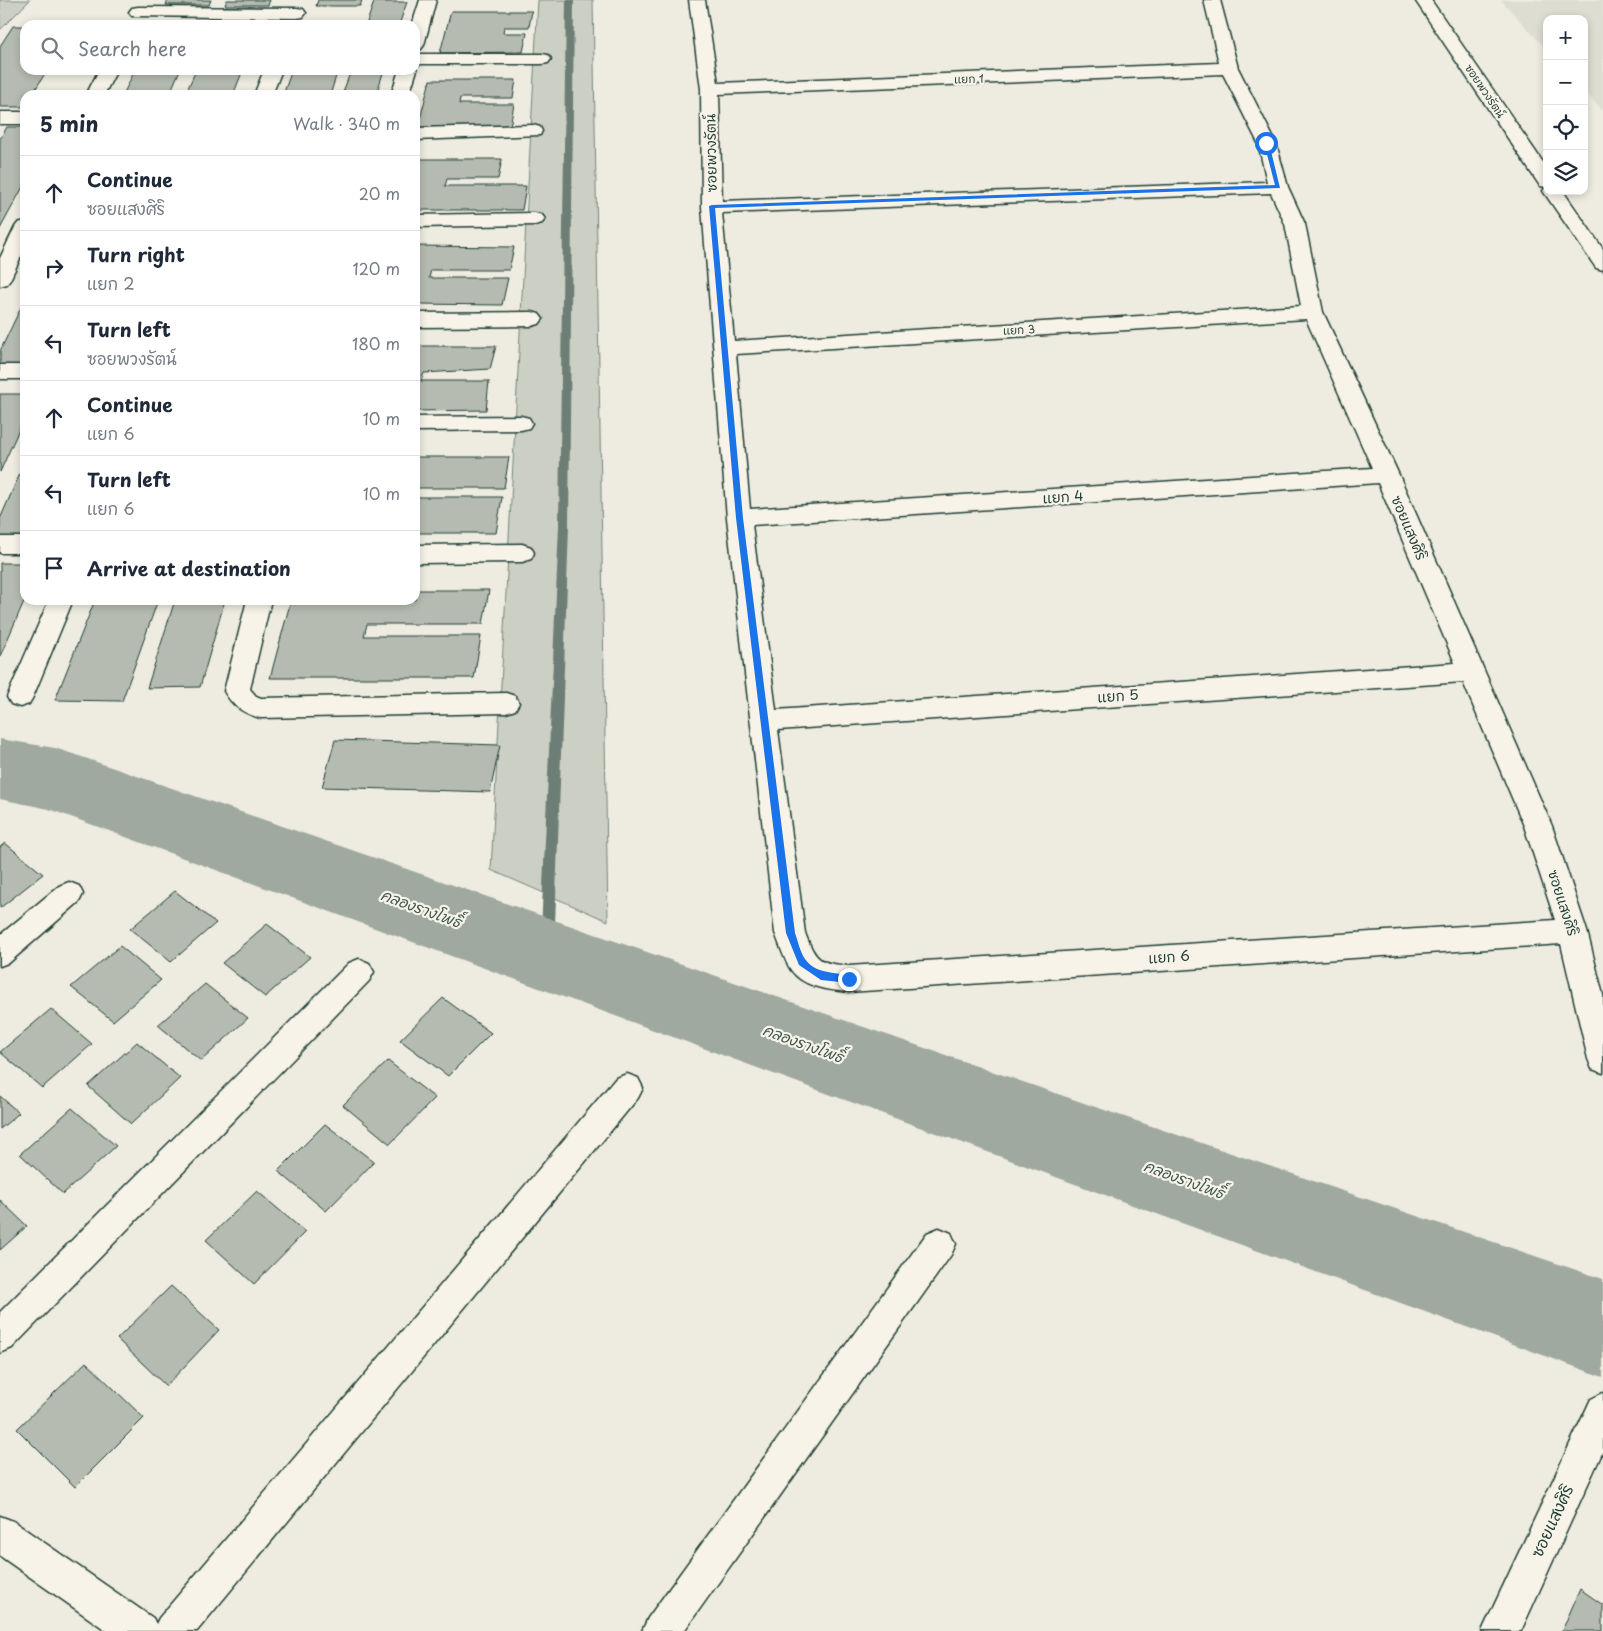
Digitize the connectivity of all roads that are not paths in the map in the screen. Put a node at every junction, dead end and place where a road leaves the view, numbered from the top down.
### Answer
1 (428, 0) edge
2 (697, 0) edge
3 (1212, 0) edge
4 (1423, 0) edge
5 (138, 12) edge
6 (296, 13) edge
7 (420, 28) edge
8 (420, 59) edge
9 (542, 59) dead end
10 (1229, 68) junction
11 (105, 75) edge
12 (271, 75) edge
13 (406, 75) edge
14 (710, 89) junction
15 (98, 90) edge
16 (264, 90) edge
17 (402, 90) edge
18 (0, 118) edge
19 (20, 118) edge
20 (533, 131) dead end
21 (420, 134) edge
22 (1543, 176) edge
23 (1278, 187) junction
24 (1556, 195) edge
25 (712, 206) junction
26 (535, 219) dead end
27 (420, 221) edge
28 (20, 230) edge
29 (0, 233) edge
30 (20, 238) edge
31 (1603, 264) edge
32 (0, 280) edge
33 (1313, 312) junction
34 (532, 319) dead end
35 (420, 320) edge
36 (725, 348) junction
37 (0, 372) edge
38 (20, 372) edge
39 (521, 423) dead end
40 (420, 424) edge
41 (1387, 475) junction
42 (739, 518) junction
43 (0, 545) edge
44 (20, 545) edge
45 (522, 553) dead end
46 (420, 554) edge
47 (59, 605) edge
48 (258, 605) edge
49 (1471, 672) junction
50 (20, 697) dead end
51 (506, 703) dead end
52 (764, 721) junction
53 (69, 894) dead end
54 (1573, 931) junction
55 (790, 933) joint
56 (0, 953) edge
57 (359, 972) dead end
58 (1603, 1059) edge
59 (628, 1088) dead end
60 (938, 1244) dead end
61 (0, 1336) edge
62 (1603, 1411) edge
63 (0, 1534) edge
64 (140, 1631) edge
65 (172, 1631) edge
66 (661, 1631) edge
67 (1501, 1631) edge

1 - 7 street
2 - 14 street, ซอยพวงรัตน์
3 - 10 street, ซอยแสงศิริ
4 - 22 street, ซอยพวงรัตน์
5 - 6 street
8 - 9 street
10 - 14 street, แยก 1
10 - 23 street, ซอยแสงศิริ
11 - 15 street
12 - 16 street
13 - 17 street
14 - 25 street, ซอยพวงรัตน์
18 - 19 street
20 - 21 street
23 - 25 street
23 - 33 street, ซอยแสงศิริ
24 - 31 street
25 - 36 street, ซอยพวงรัตน์
26 - 27 street
28 - 29 street
30 - 32 street
33 - 36 street, แยก 3
33 - 41 street, ซอยแสงศิริ
34 - 35 street
36 - 42 street, ซอยพวงรัตน์
37 - 38 street
39 - 40 street
41 - 42 street, แยก 4
41 - 49 street, ซอยแสงศิริ
42 - 52 street, ซอยพวงรัตน์
43 - 44 street
45 - 46 street
47 - 50 street
48 - 51 street
49 - 52 street, แยก 5
49 - 54 street, ซอยแสงศิริ
52 - 55 street, ซอยพวงรัตน์
53 - 56 street
54 - 55 street, แยก 6
54 - 58 street, ซอยแสงศิริ
57 - 61 street
59 - 65 street
60 - 66 street
62 - 67 street, ซอยแสงศิริ
63 - 64 street

